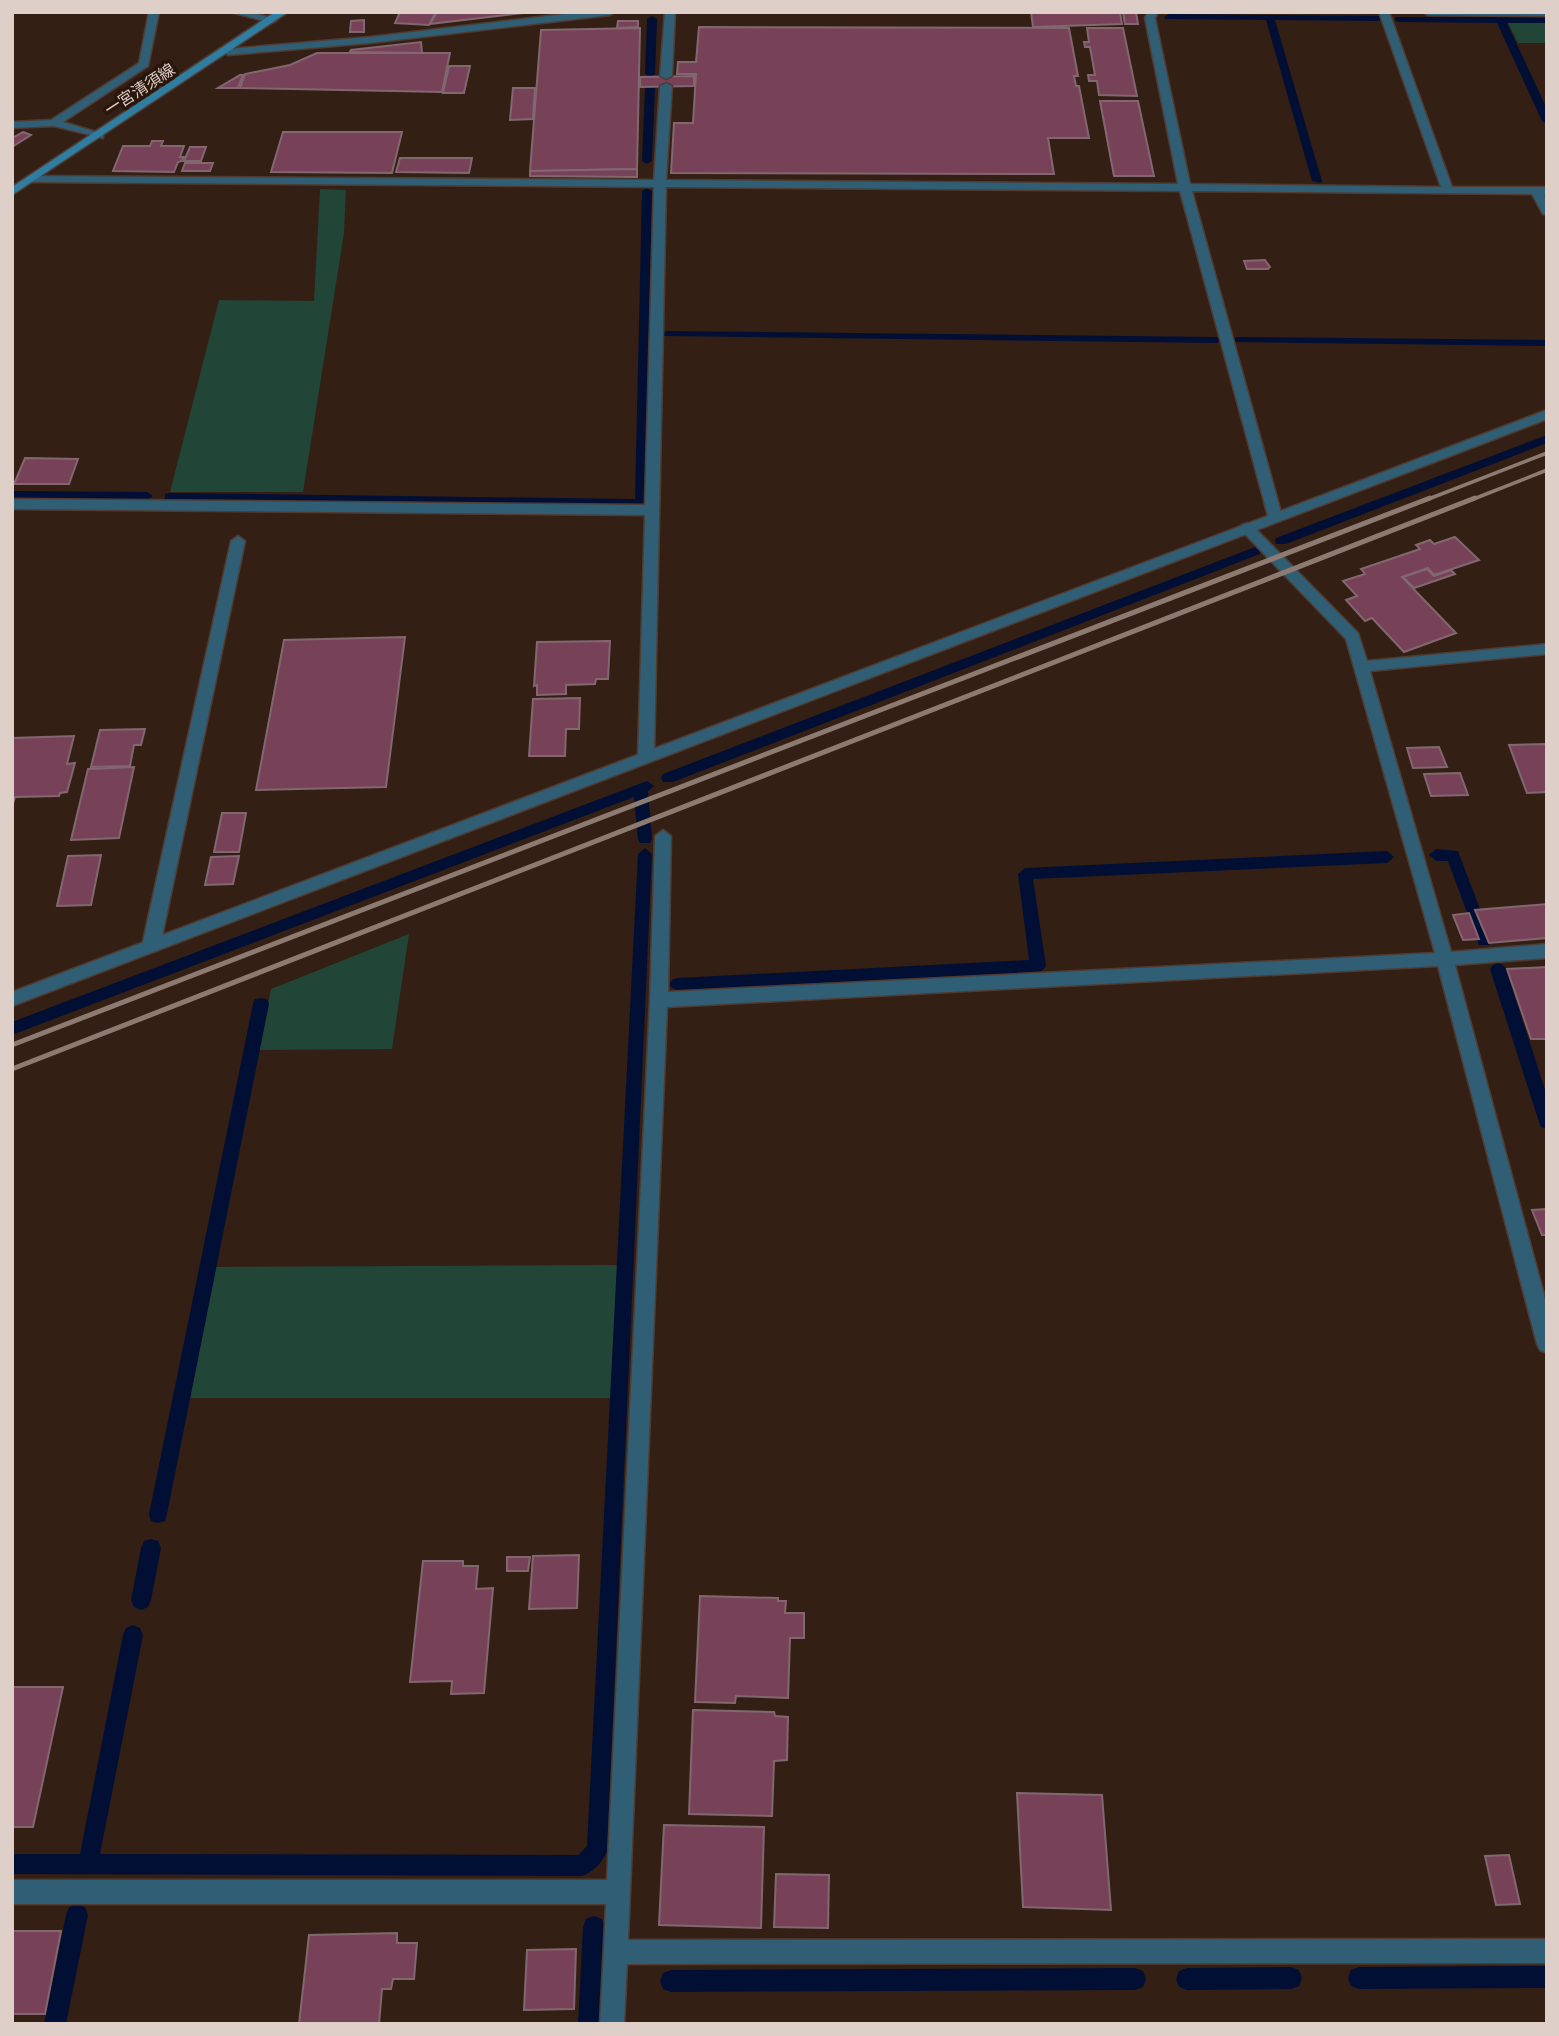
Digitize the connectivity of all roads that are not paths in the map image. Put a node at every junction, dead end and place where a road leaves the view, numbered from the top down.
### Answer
1 (154, 12) edge
2 (236, 12) edge
3 (283, 12) edge
4 (610, 12) edge
5 (670, 12) edge
6 (1153, 12) edge
7 (1384, 12) edge
8 (1427, 12) edge
9 (1547, 13) edge
10 (272, 20) junction
11 (228, 51) junction
12 (54, 123) junction
13 (12, 125) edge
14 (99, 136) junction
15 (32, 178) junction
16 (660, 184) junction
17 (1185, 188) junction
18 (1448, 191) junction
19 (1541, 191) edge
20 (12, 192) edge
21 (1547, 211) edge
22 (1547, 414) edge
23 (12, 504) edge
24 (653, 510) junction
25 (1275, 516) junction
26 (1247, 527) junction
27 (238, 541) dead end
28 (1547, 649) edge
29 (1361, 667) junction
30 (646, 756) junction
31 (663, 836) dead end
32 (151, 946) junction
33 (1547, 951) edge
34 (1445, 959) junction
35 (12, 999) edge
36 (659, 1000) junction
37 (1547, 1344) edge
38 (12, 1892) edge
39 (619, 1892) junction
40 (1547, 1951) edge
41 (615, 1952) junction
42 (612, 2024) edge

1 - 12 street
2 - 10 street
3 - 10 main road, 一宮清須線
4 - 11 street
5 - 16 street
6 - 17 street
7 - 18 street
8 - 9 street
10 - 11 main road, 一宮清須線
11 - 14 main road, 一宮清須線
12 - 13 street
12 - 14 street
14 - 15 main road, 一宮清須線
15 - 16 street
15 - 20 main road, 一宮清須線
16 - 17 street
16 - 24 street
17 - 18 street
17 - 25 street
18 - 19 street
19 - 21 street
22 - 25 street
23 - 24 street
24 - 30 street
25 - 26 street
26 - 29 street
26 - 30 street
27 - 32 street
28 - 29 street
29 - 34 street
30 - 32 street
31 - 36 street
32 - 35 street
33 - 34 street
34 - 36 street
34 - 37 street
36 - 39 street
38 - 39 street
39 - 41 street
40 - 41 street
41 - 42 street

